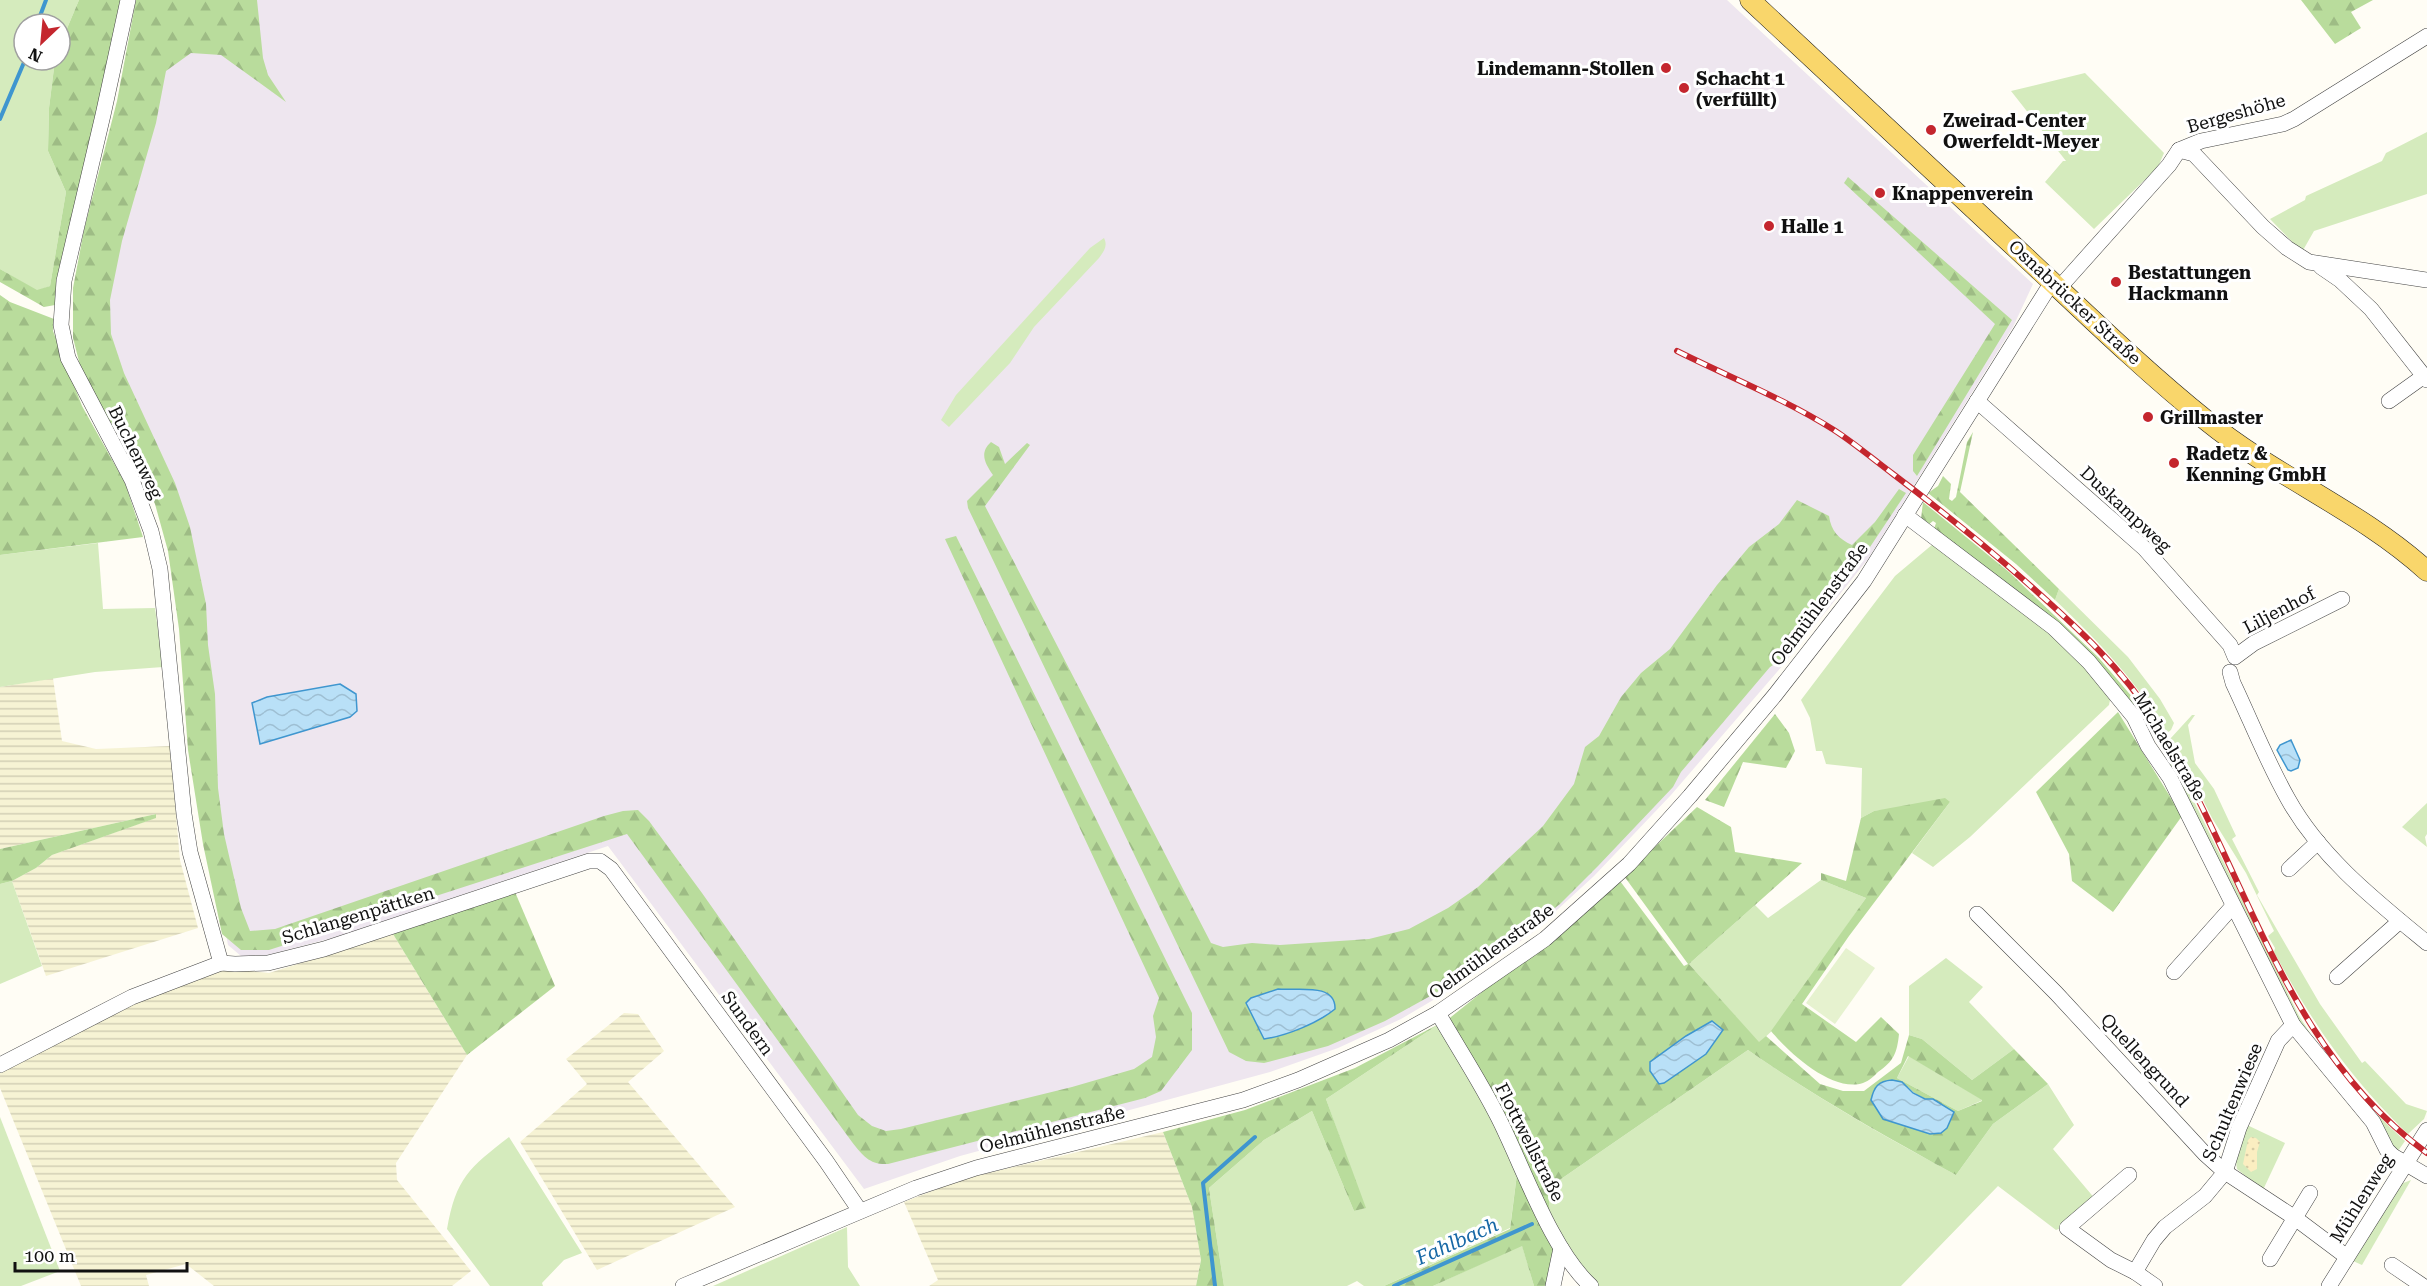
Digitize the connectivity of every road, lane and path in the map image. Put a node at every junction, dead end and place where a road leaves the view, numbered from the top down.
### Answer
1 (128, 0) edge
2 (1750, 0) edge
3 (2427, 36) edge
4 (2179, 150) junction
5 (2318, 265) junction
6 (2427, 280) edge
7 (2056, 285) junction
8 (2425, 378) edge
9 (1977, 401) junction
10 (2389, 401) dead end
11 (1905, 515) junction
12 (2427, 571) edge
13 (2343, 599) dead end
14 (2233, 664) junction
15 (2318, 842) junction
16 (600, 861) joint
17 (2289, 869) dead end
18 (2233, 906) junction
19 (1977, 914) dead end
20 (2400, 921) junction
21 (2427, 943) edge
22 (221, 963) junction
23 (2174, 972) dead end
24 (2337, 977) dead end
25 (1438, 1013) junction
26 (2293, 1025) junction
27 (0, 1065) edge
28 (2427, 1130) edge
29 (2406, 1163) junction
30 (2225, 1172) junction
31 (2129, 1175) dead end
32 (2427, 1176) edge
33 (2310, 1193) dead end
34 (860, 1211) junction
35 (2295, 1218) junction
36 (1561, 1248) junction
37 (2347, 1257) junction
38 (2270, 1259) dead end
39 (2392, 1265) dead end
40 (2135, 1272) junction
41 (683, 1286) edge
42 (1553, 1286) edge
43 (1591, 1286) edge
44 (2155, 1286) edge
45 (2329, 1286) edge
46 (2423, 1286) edge

1 - 22 street, Buchenweg
2 - 7 main road, Osnabrücker Straße
3 - 4 street, Bergeshöhe
4 - 5 street
4 - 7 street, Bergeshöhe
5 - 6 street
5 - 8 street
7 - 9 street, Oelmühlenstraße
7 - 12 main road, Osnabrücker Straße
8 - 10 street
9 - 11 street, Oelmühlenstraße
9 - 14 street, Duskampweg
11 - 18 street, Michaelstraße
11 - 25 street, Oelmühlenstraße
13 - 14 street, Liljenhof
14 - 15 street, Duskampweg
15 - 17 street
15 - 20 street, Duskampweg
16 - 22 street, Schlangenpättken
16 - 34 street, Sundern
18 - 23 street
18 - 26 street, Michaelstraße
19 - 30 street, Quellengrund
20 - 21 street, Duskampweg
20 - 24 street
22 - 27 street, Schlangenpättken
25 - 34 street, Oelmühlenstraße
25 - 36 street, Flottwellstraße
26 - 29 street, Michaelstraße
26 - 30 street, Schultenwiese
28 - 29 street, Mühlenweg
29 - 32 street, Michaelstraße
29 - 37 street, Mühlenweg
30 - 35 street, Quellengrund
30 - 40 street, Schultenwiese
31 - 40 street
33 - 35 street
34 - 41 street, Oelmühlenstraße
35 - 37 street, Quellengrund
35 - 38 street
36 - 42 street
36 - 43 street, Flottwellstraße
37 - 45 street, Mühlenweg
39 - 46 street
40 - 44 street

